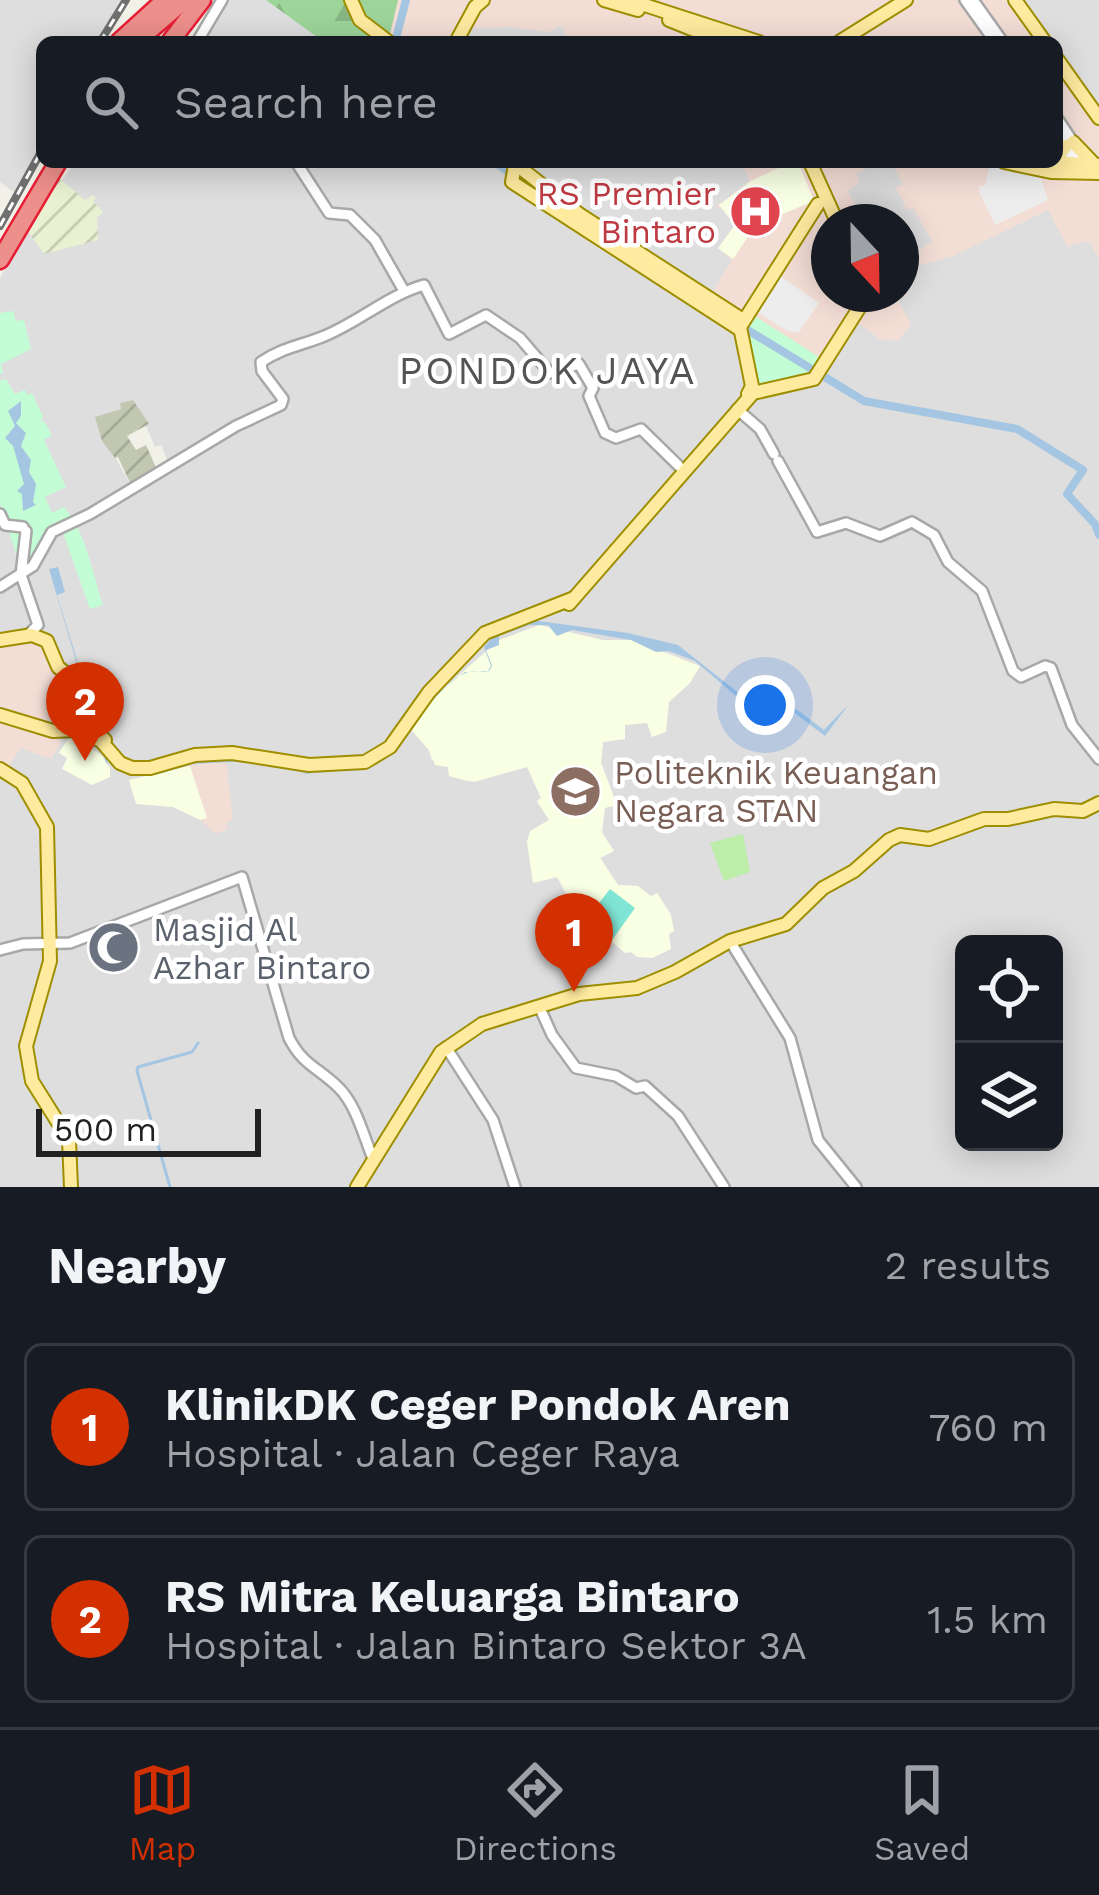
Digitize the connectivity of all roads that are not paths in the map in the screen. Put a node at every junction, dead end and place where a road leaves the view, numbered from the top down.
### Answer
1 (164, 0) edge
2 (175, 0) edge
3 (185, 0) edge
4 (207, 0) edge
5 (222, 0) edge
6 (349, 0) edge
7 (483, 0) edge
8 (604, 0) edge
9 (629, 0) edge
10 (897, 0) edge
11 (906, 0) edge
12 (969, 0) edge
13 (1015, 0) edge
14 (460, 1) edge
15 (707, 28) junction
16 (137, 33) edge
17 (175, 36) edge
18 (187, 36) edge
19 (201, 36) edge
20 (376, 36) edge
21 (456, 36) edge
22 (458, 36) edge
23 (727, 36) edge
24 (844, 36) edge
25 (845, 36) edge
26 (995, 36) edge
27 (1041, 36) edge
28 (1063, 67) edge
29 (1099, 118) edge
30 (1063, 165) edge
31 (1063, 165) edge
32 (53, 168) edge
33 (53, 168) edge
34 (300, 168) edge
35 (512, 168) edge
36 (809, 168) edge
37 (1097, 169) edge
38 (826, 204) edge
39 (810, 220) edge
40 (0, 247) edge
41 (0, 260) edge
42 (404, 291) junction
43 (857, 312) edge
44 (737, 322) junction
45 (756, 388) junction
46 (739, 407) junction
47 (684, 472) junction
48 (0, 514) edge
49 (21, 574) junction
50 (0, 587) edge
51 (39, 633) junction
52 (0, 640) edge
53 (0, 715) edge
54 (95, 734) junction
55 (1099, 759) edge
56 (0, 769) edge
57 (1099, 803) edge
58 (730, 941) junction
59 (51, 945) junction
60 (0, 950) edge
61 (538, 1006) junction
62 (446, 1047) junction
63 (374, 1159) junction
64 (71, 1187) edge
65 (357, 1187) edge
66 (515, 1187) edge
67 (724, 1187) edge
68 (856, 1187) edge

1 - 16 highway
2 - 16 highway
3 - 16 highway
4 - 17 highway
4 - 18 highway
5 - 19 street
6 - 20 main road
7 - 22 main road
8 - 15 main road
9 - 15 main road
10 - 24 main road
11 - 25 main road
12 - 26 street
13 - 27 main road
14 - 21 main road
15 - 23 main road
28 - 29 main road
30 - 37 main road
31 - 37 main road
32 - 40 highway
33 - 41 highway
34 - 42 street
35 - 44 main road
36 - 38 main road
39 - 44 main road
42 - 47 street
42 - 49 street
43 - 45 main road
44 - 45 main road
45 - 46 main road
46 - 47 main road
46 - 55 street
47 - 54 main road
48 - 49 street
49 - 50 street
49 - 51 street
51 - 52 main road
51 - 54 main road
53 - 54 main road
56 - 59 main road
57 - 58 main road
58 - 61 main road
58 - 68 street
59 - 60 street
59 - 63 street
59 - 64 main road
61 - 62 main road
61 - 67 street
62 - 63 main road
62 - 66 street
63 - 65 main road

